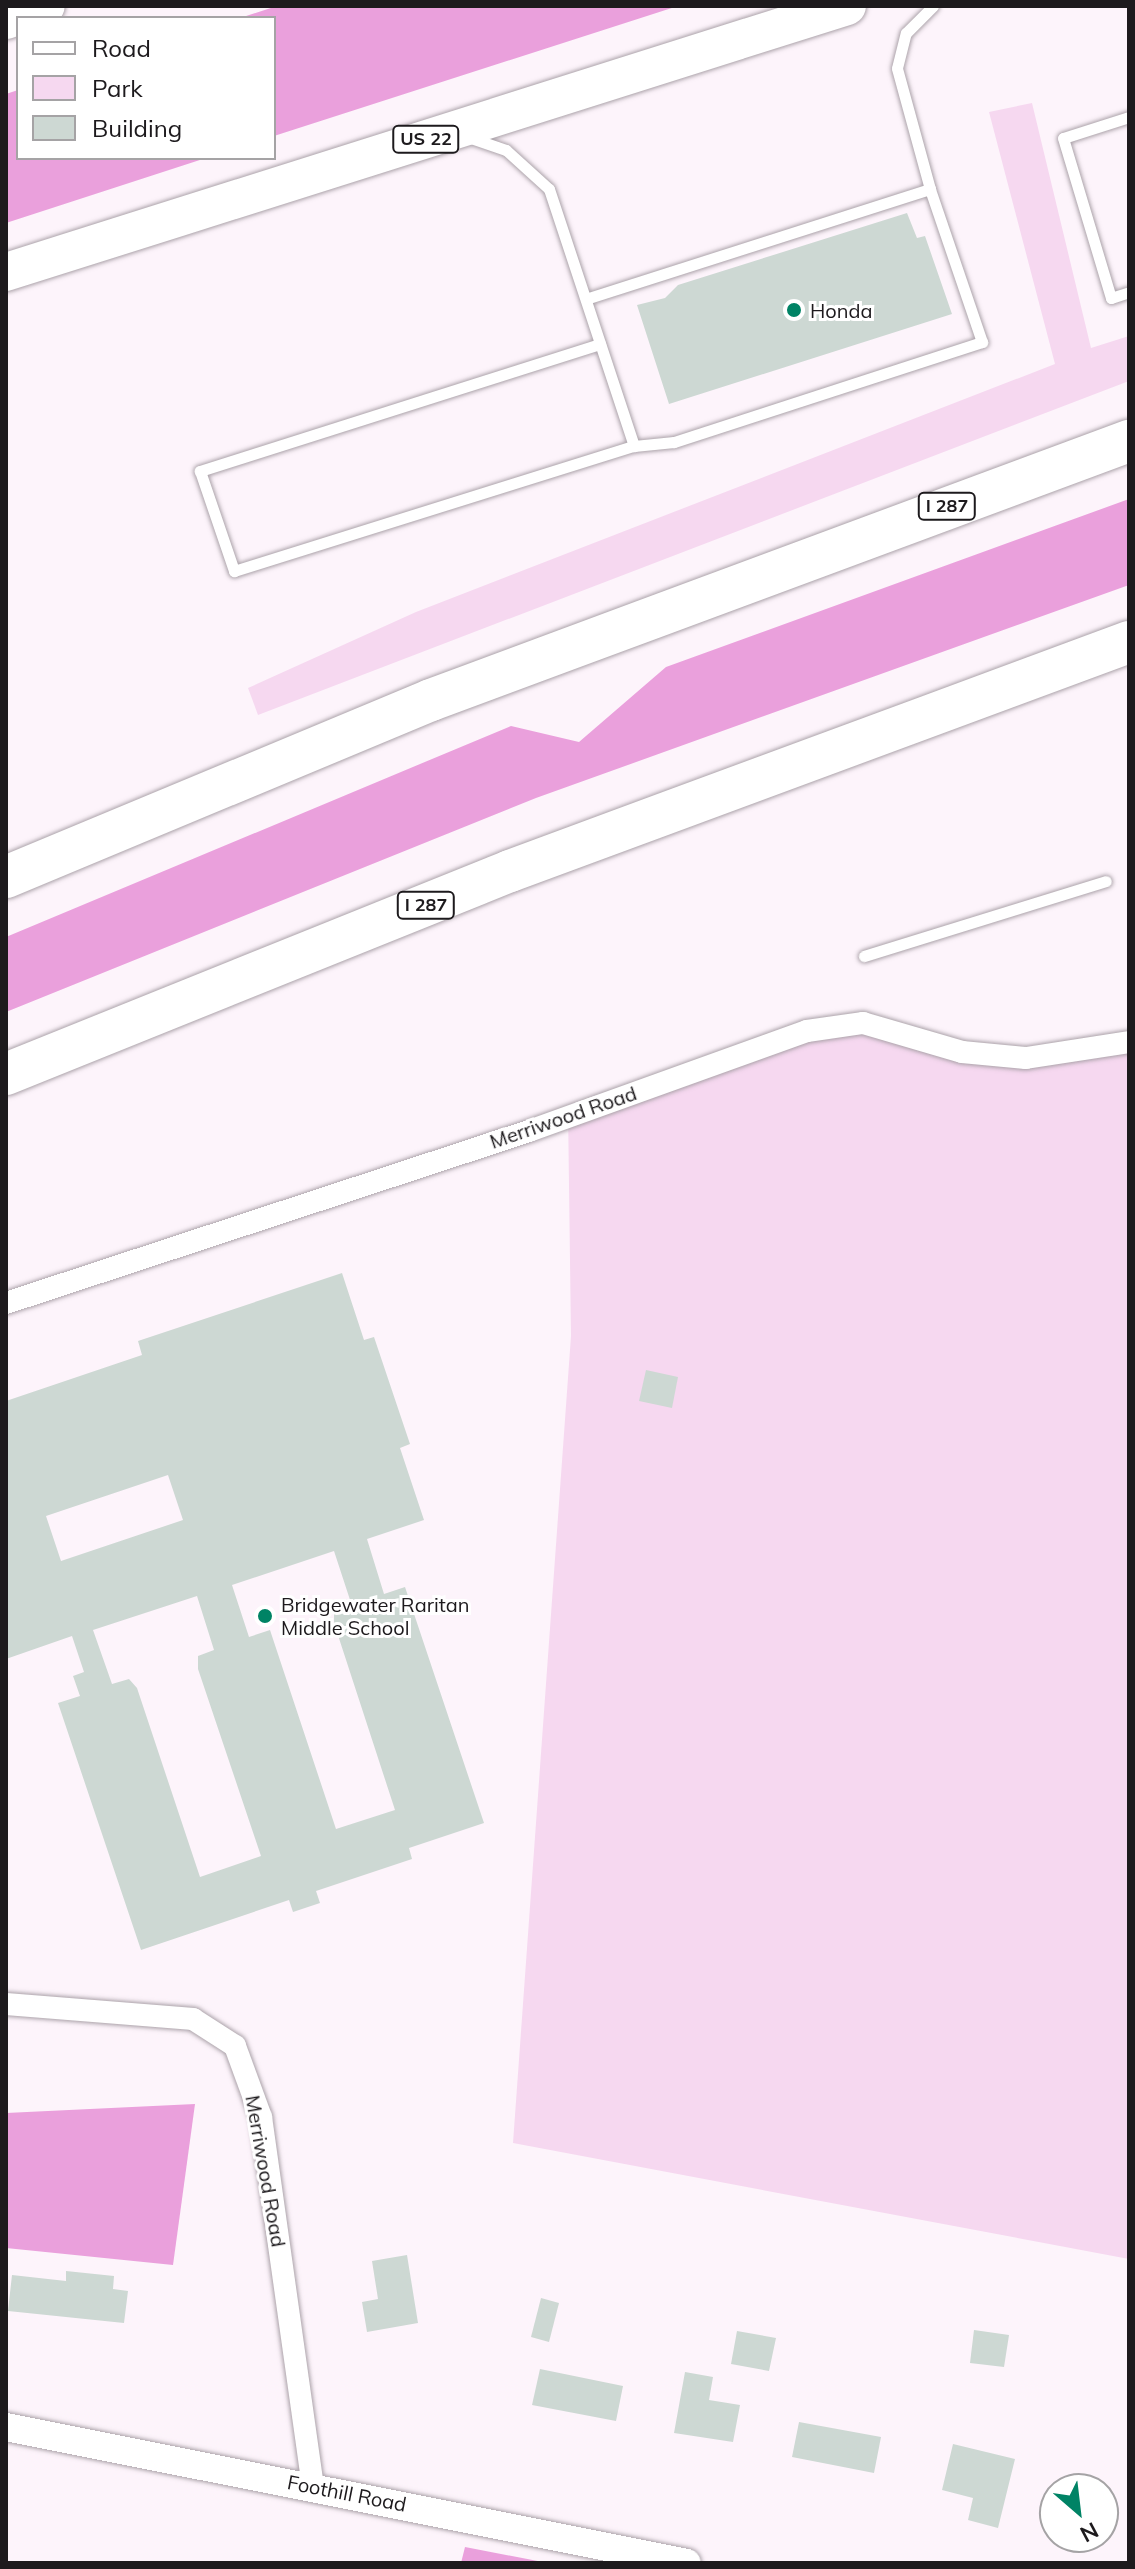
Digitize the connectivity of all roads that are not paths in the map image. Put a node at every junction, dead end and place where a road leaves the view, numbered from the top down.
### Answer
1 (847, 6) edge
2 (933, 6) edge
3 (1129, 117) edge
4 (451, 131) junction
5 (930, 189) junction
6 (6, 272) edge
7 (1129, 292) edge
8 (586, 299) junction
9 (600, 344) junction
10 (1129, 441) edge
11 (634, 446) junction
12 (1129, 642) edge
13 (6, 877) edge
14 (1106, 881) dead end
15 (864, 956) dead end
16 (1129, 1042) edge
17 (6, 1074) edge
18 (6, 1303) edge
19 (6, 2004) edge
20 (6, 2427) edge
21 (313, 2487) junction
22 (687, 2563) edge

1 - 4 highway, US 22
2 - 5 lane
3 - 7 lane
4 - 6 highway, US 22
4 - 8 lane
5 - 8 lane
5 - 11 lane
8 - 9 lane
9 - 11 lane
9 - 11 lane
10 - 13 highway, I 287
12 - 17 highway, I 287
14 - 15 lane
16 - 18 street, Merriwood Road
19 - 21 street, Merriwood Road
20 - 21 street, Foothill Road
21 - 22 street, Foothill Road

